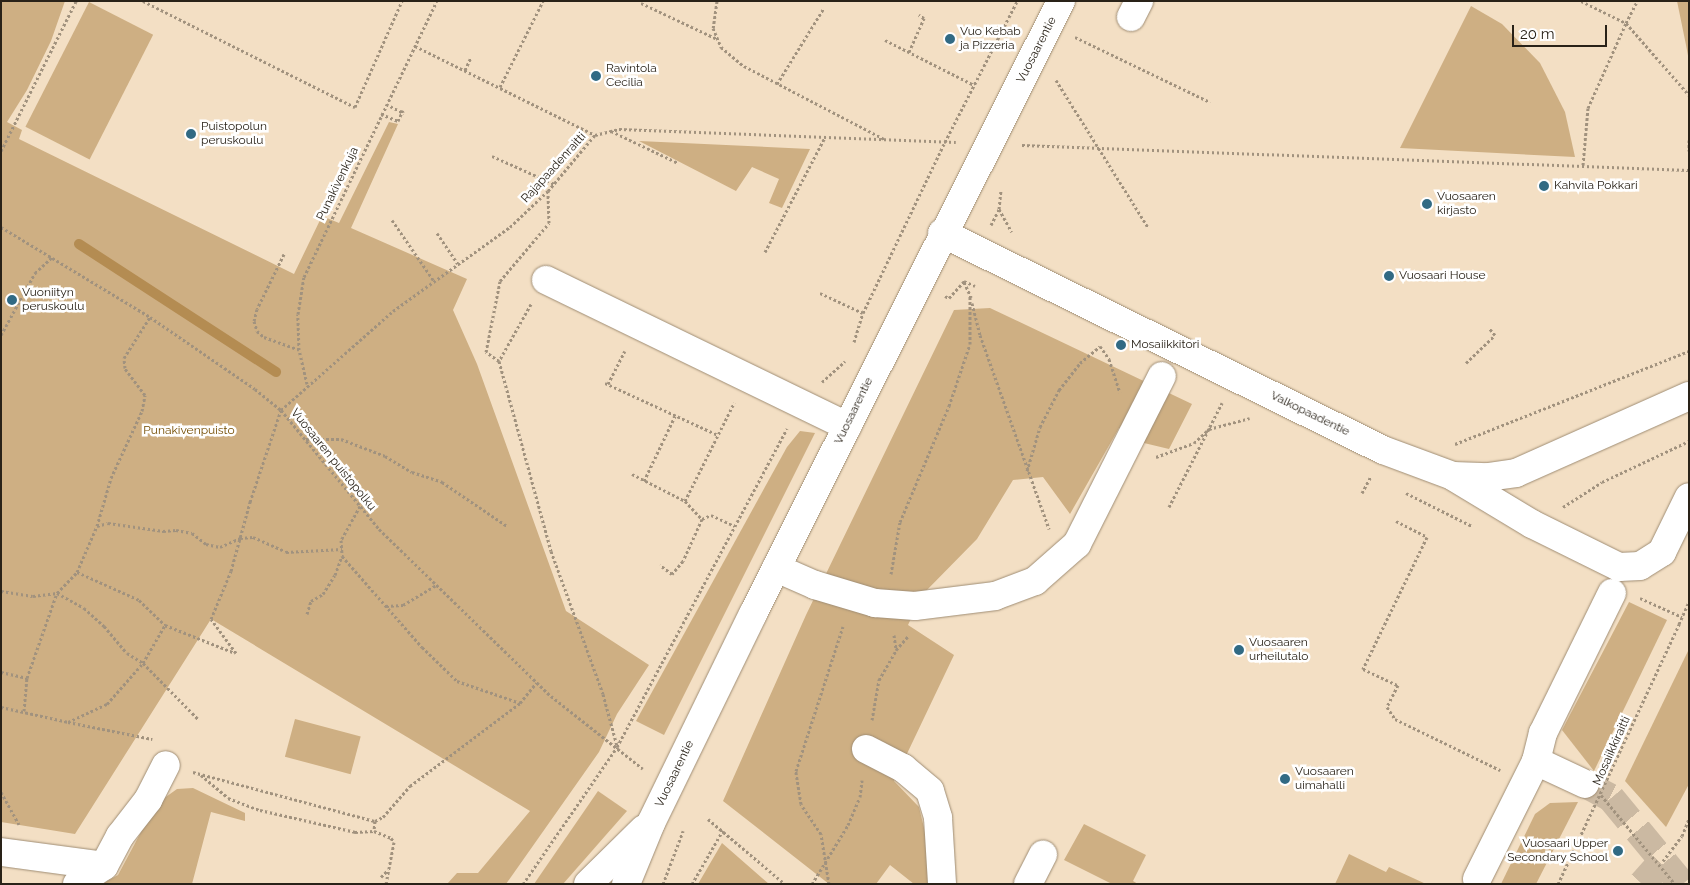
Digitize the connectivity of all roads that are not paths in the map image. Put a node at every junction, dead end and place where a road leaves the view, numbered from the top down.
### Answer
1 (1061, 1) edge
2 (942, 233) junction
3 (546, 280) dead end
4 (1162, 376) dead end
5 (1689, 396) edge
6 (847, 426) junction
7 (1453, 476) junction
8 (1689, 497) edge
9 (776, 568) junction
10 (1625, 595) road end
11 (866, 749) dead end
12 (1536, 761) junction
13 (166, 765) road end
14 (1593, 790) tunnel mouth
15 (651, 823) junction
16 (1, 852) edge
17 (1043, 855) dead end
18 (104, 866) junction
19 (1477, 879) dead end
20 (77, 884) edge
21 (588, 884) edge
22 (626, 884) edge
23 (942, 884) edge
24 (1028, 884) edge

1 - 2 street, Vuosaarentie
2 - 6 street, Vuosaarentie
2 - 7 street, Valkopaadentie
3 - 6 street
4 - 9 street
5 - 7 street, Valkopaadentie
6 - 9 street, Vuosaarentie
7 - 8 street
9 - 15 street, Vuosaarentie
10 - 12 street
11 - 23 street
12 - 14 street
12 - 19 street
13 - 18 street
15 - 21 street, Vuosaarentie
15 - 22 street, Vuosaarentie
16 - 18 street
17 - 24 street
18 - 20 street

